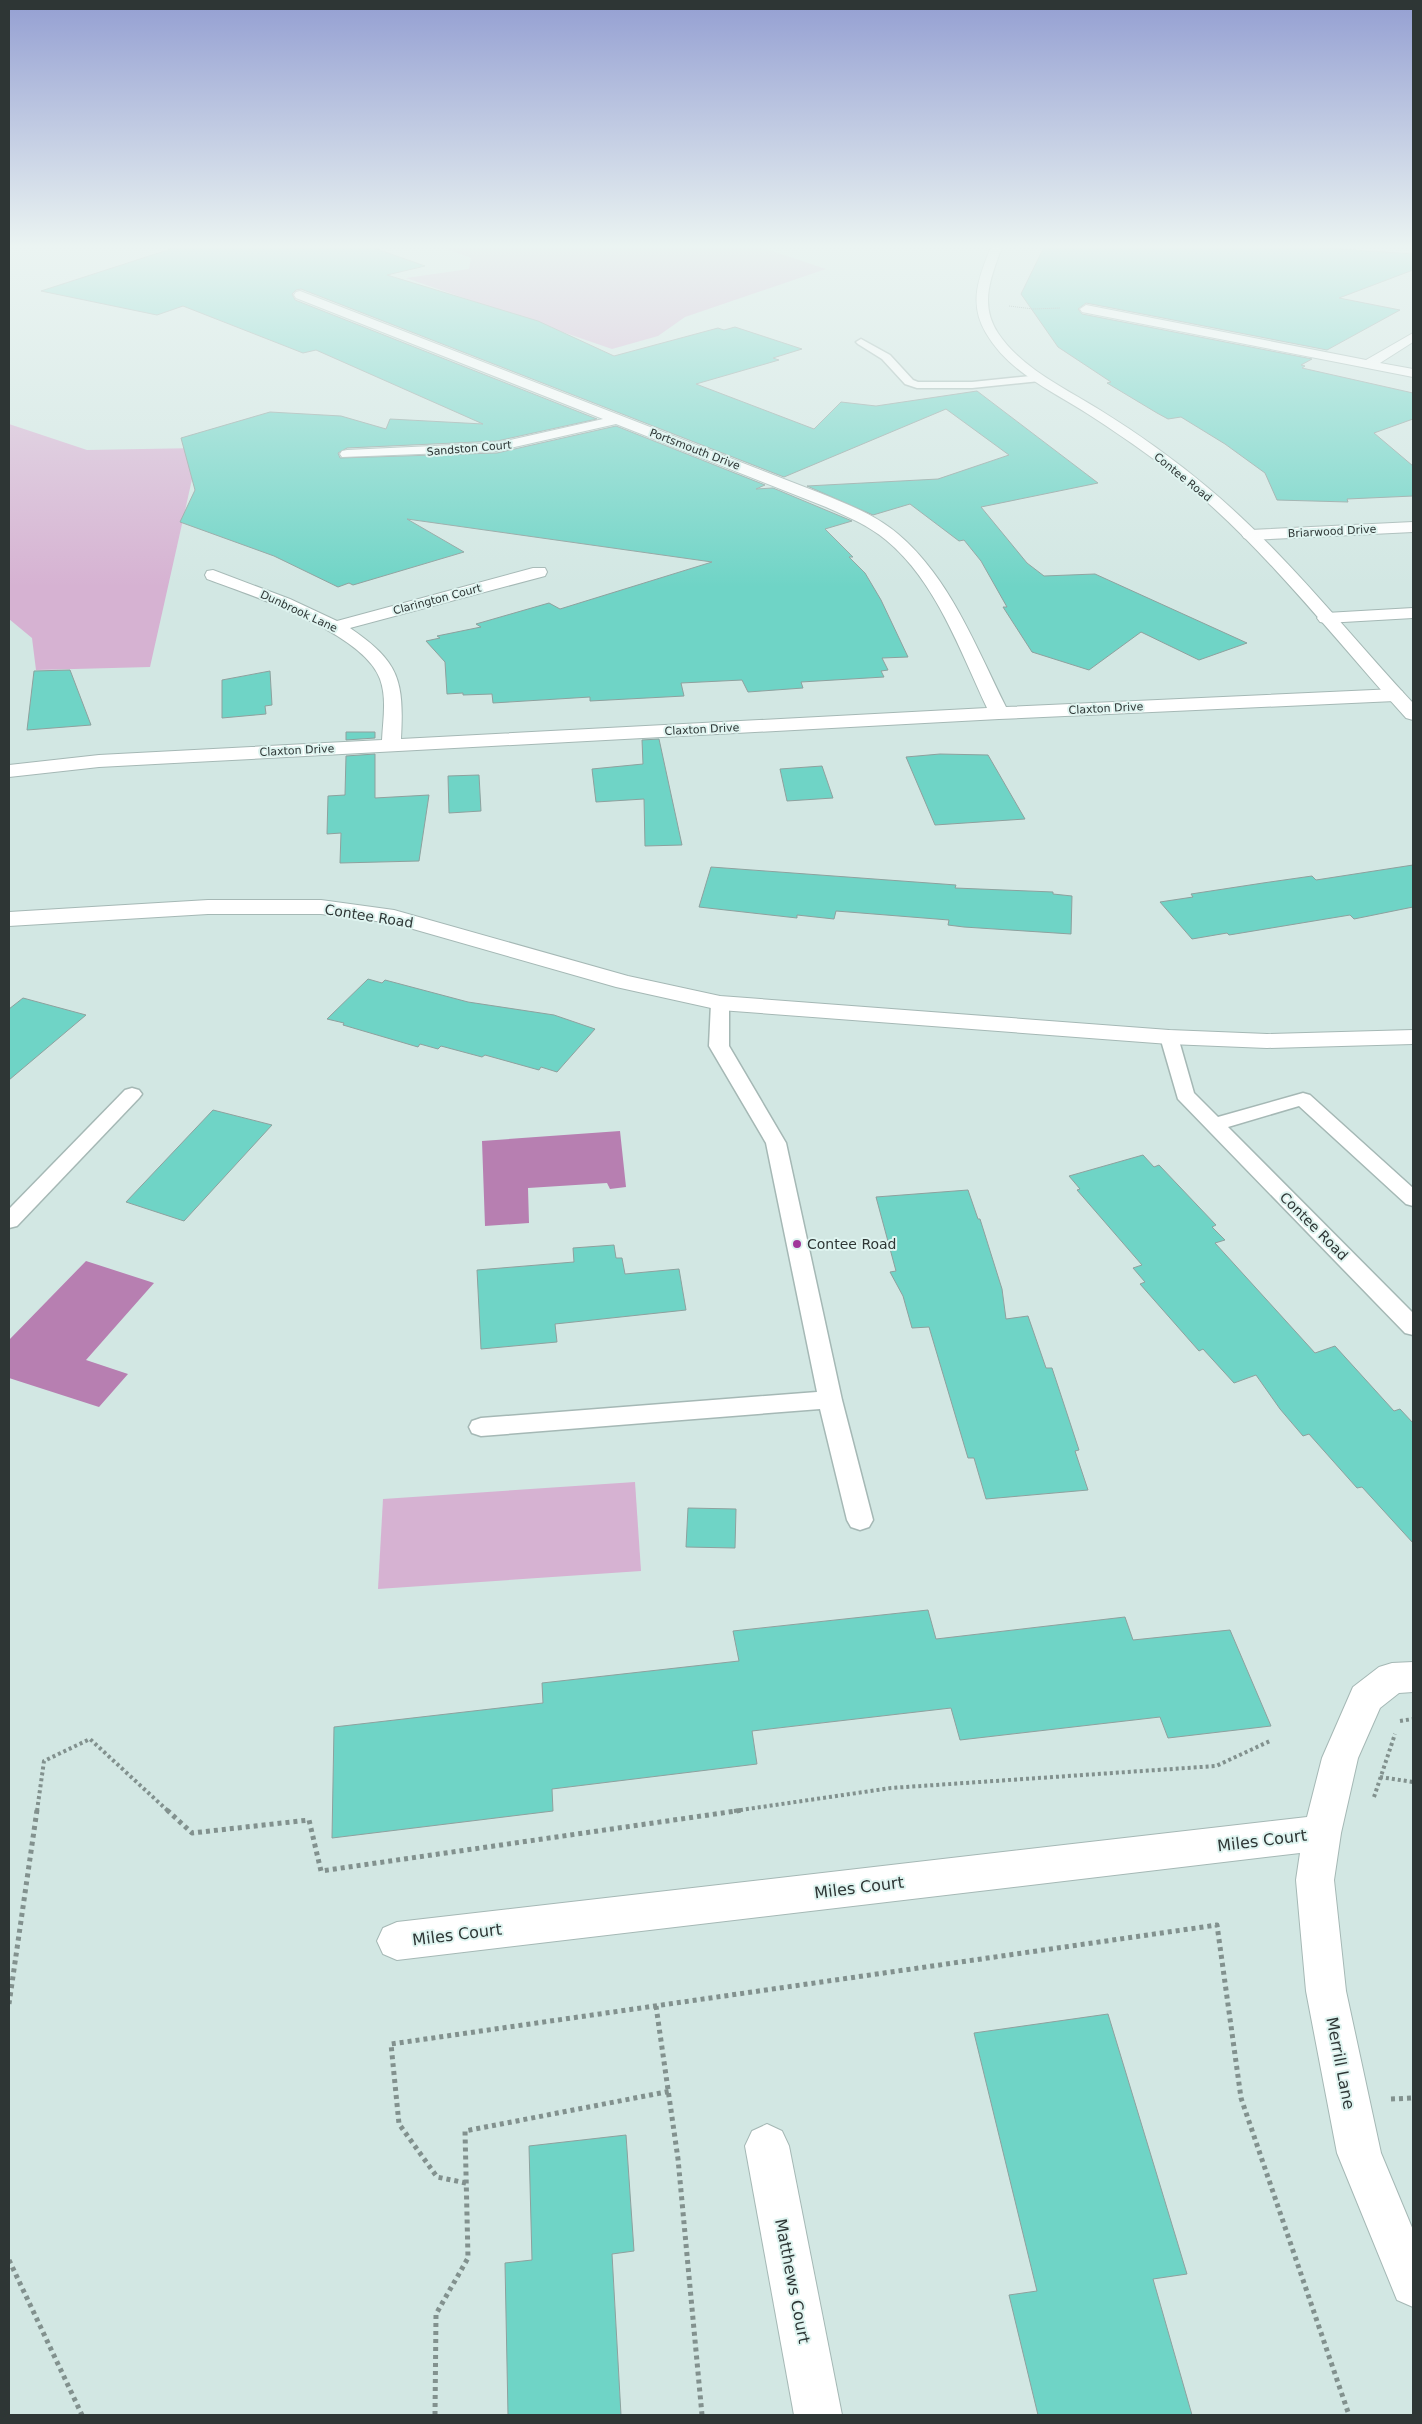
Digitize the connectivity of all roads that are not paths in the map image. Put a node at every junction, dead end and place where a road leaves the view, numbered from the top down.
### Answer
1 (468, 360) edge
2 (889, 360) edge
3 (1018, 360) edge
4 (1348, 360) edge
5 (1374, 360) edge
6 (1368, 364) junction
7 (1413, 374) edge
8 (1040, 378) junction
9 (619, 419) junction
10 (347, 454) dead end
11 (1413, 526) edge
12 (1250, 535) junction
13 (539, 572) dead end
14 (213, 576) dead end
15 (1413, 613) edge
16 (1326, 618) junction
17 (335, 627) junction
18 (1395, 695) junction
19 (999, 713) junction
20 (1413, 714) edge
21 (391, 745) junction
22 (9, 771) edge
23 (9, 919) edge
24 (720, 1003) junction
25 (1169, 1037) junction
26 (1413, 1037) edge
27 (132, 1094) dead end
28 (1214, 1125) junction
29 (1413, 1199) edge
30 (9, 1221) edge
31 (1413, 1327) edge
32 (830, 1400) junction
33 (481, 1427) dead end
34 (860, 1520) dead end
35 (1413, 1677) edge
36 (1322, 1833) junction
37 (397, 1942) dead end
38 (767, 2146) dead end
39 (1413, 2284) edge
40 (818, 2415) edge

1 - 9 street, Portsmouth Drive
2 - 8 lane
3 - 8 street, Contee Road
4 - 6 street
5 - 6 street
6 - 7 street
8 - 12 street, Contee Road
9 - 10 street, Sandston Court
9 - 19 street, Portsmouth Drive
11 - 12 street, Briarwood Drive
12 - 16 street, Contee Road
13 - 17 street, Clarington Court
14 - 17 street, Dunbrook Lane
15 - 16 street
16 - 18 street, Contee Road
17 - 21 street, Dunbrook Lane
18 - 19 street, Claxton Drive
18 - 20 street, Contee Road
19 - 21 street, Claxton Drive
21 - 22 street, Claxton Drive
23 - 24 street, Contee Road
24 - 25 street, Contee Road
24 - 32 lane
25 - 26 street, Contee Road
25 - 28 lane, Contee Road
27 - 30 lane
28 - 29 lane
28 - 31 lane, Contee Road
32 - 33 lane
32 - 34 lane
35 - 36 street, Merrill Lane
36 - 37 street, Miles Court
36 - 39 street, Merrill Lane
38 - 40 street, Matthews Court

